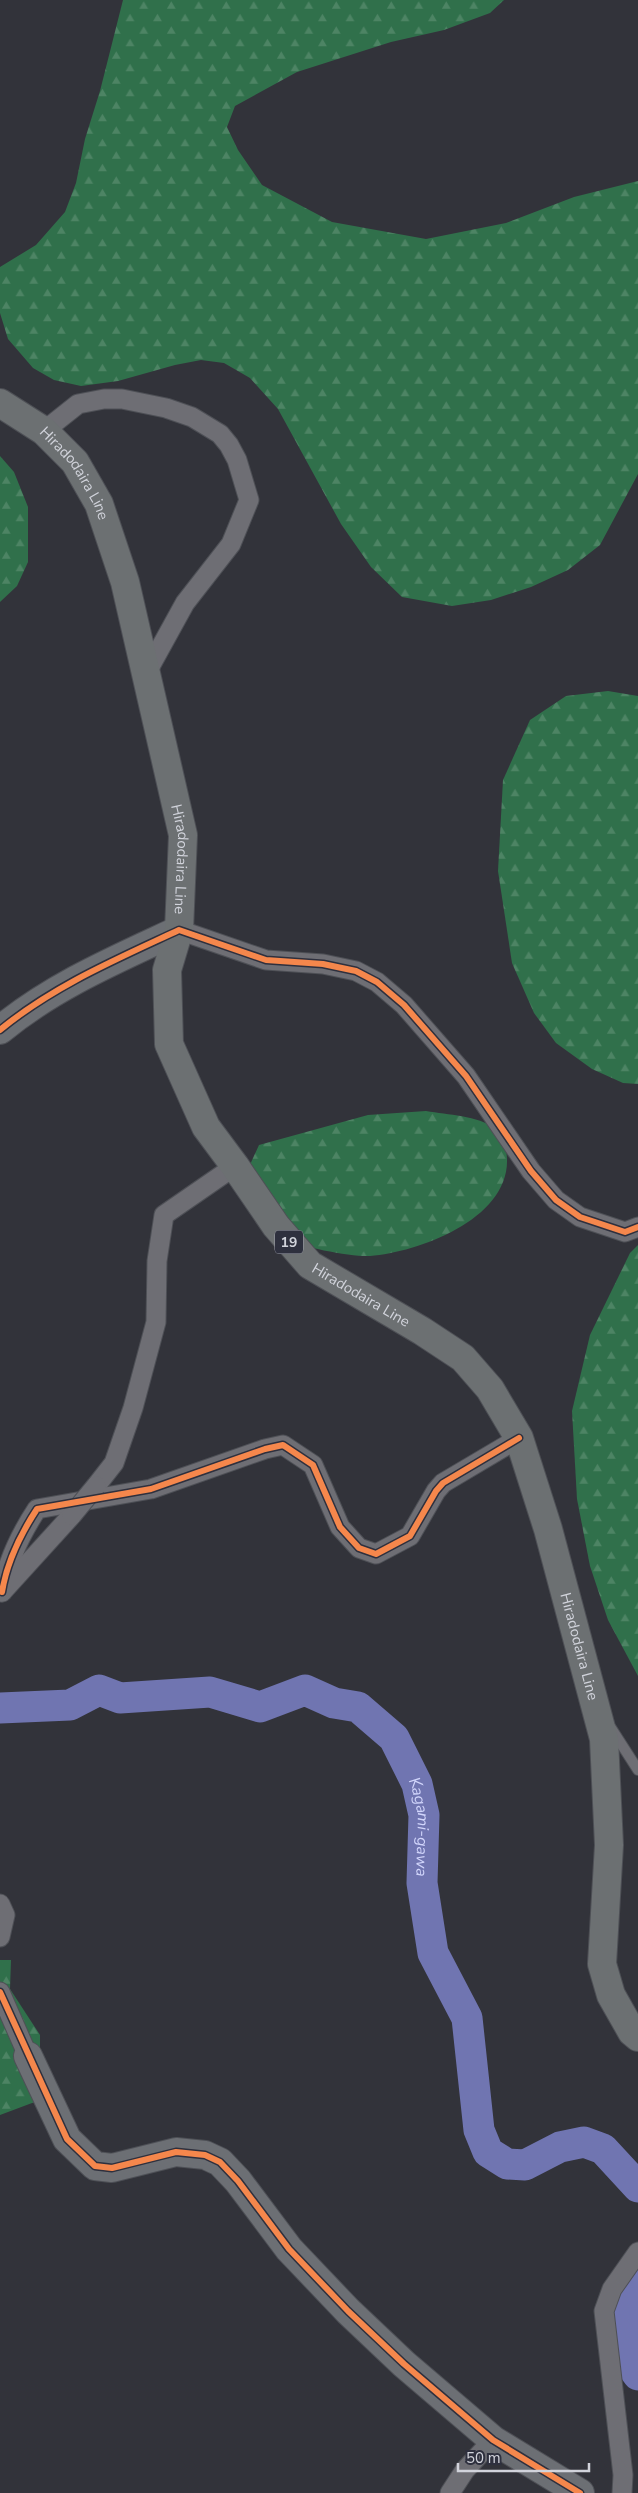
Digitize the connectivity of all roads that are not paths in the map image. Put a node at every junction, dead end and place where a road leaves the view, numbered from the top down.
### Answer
1 (0, 403) edge
2 (44, 431) junction
3 (147, 672) junction
4 (179, 930) junction
5 (0, 1030) edge
6 (235, 1166) junction
7 (638, 1227) edge
8 (519, 1438) junction
9 (1, 1593) edge
10 (594, 1702) junction
11 (638, 1770) edge
12 (0, 1904) edge
13 (0, 1937) edge
14 (0, 1992) edge
15 (638, 2037) edge
16 (28, 2056) joint
17 (638, 2252) edge
18 (493, 2440) junction
19 (450, 2493) edge
20 (580, 2493) edge
21 (622, 2493) edge

1 - 2 main road, Hiradodaira Line / 19
2 - 3 main road, Hiradodaira Line / 19
2 - 3 street
3 - 4 main road, Hiradodaira Line / 19
4 - 5 street
4 - 6 main road, Hiradodaira Line / 19
4 - 7 street
6 - 8 main road, Hiradodaira Line / 19
6 - 9 street, bridge
8 - 9 street
8 - 10 main road, Hiradodaira Line / 19
10 - 11 lane
10 - 15 main road, Hiradodaira Line / 19
12 - 13 street
14 - 16 street
16 - 18 street
17 - 21 street
18 - 19 street
18 - 20 street

